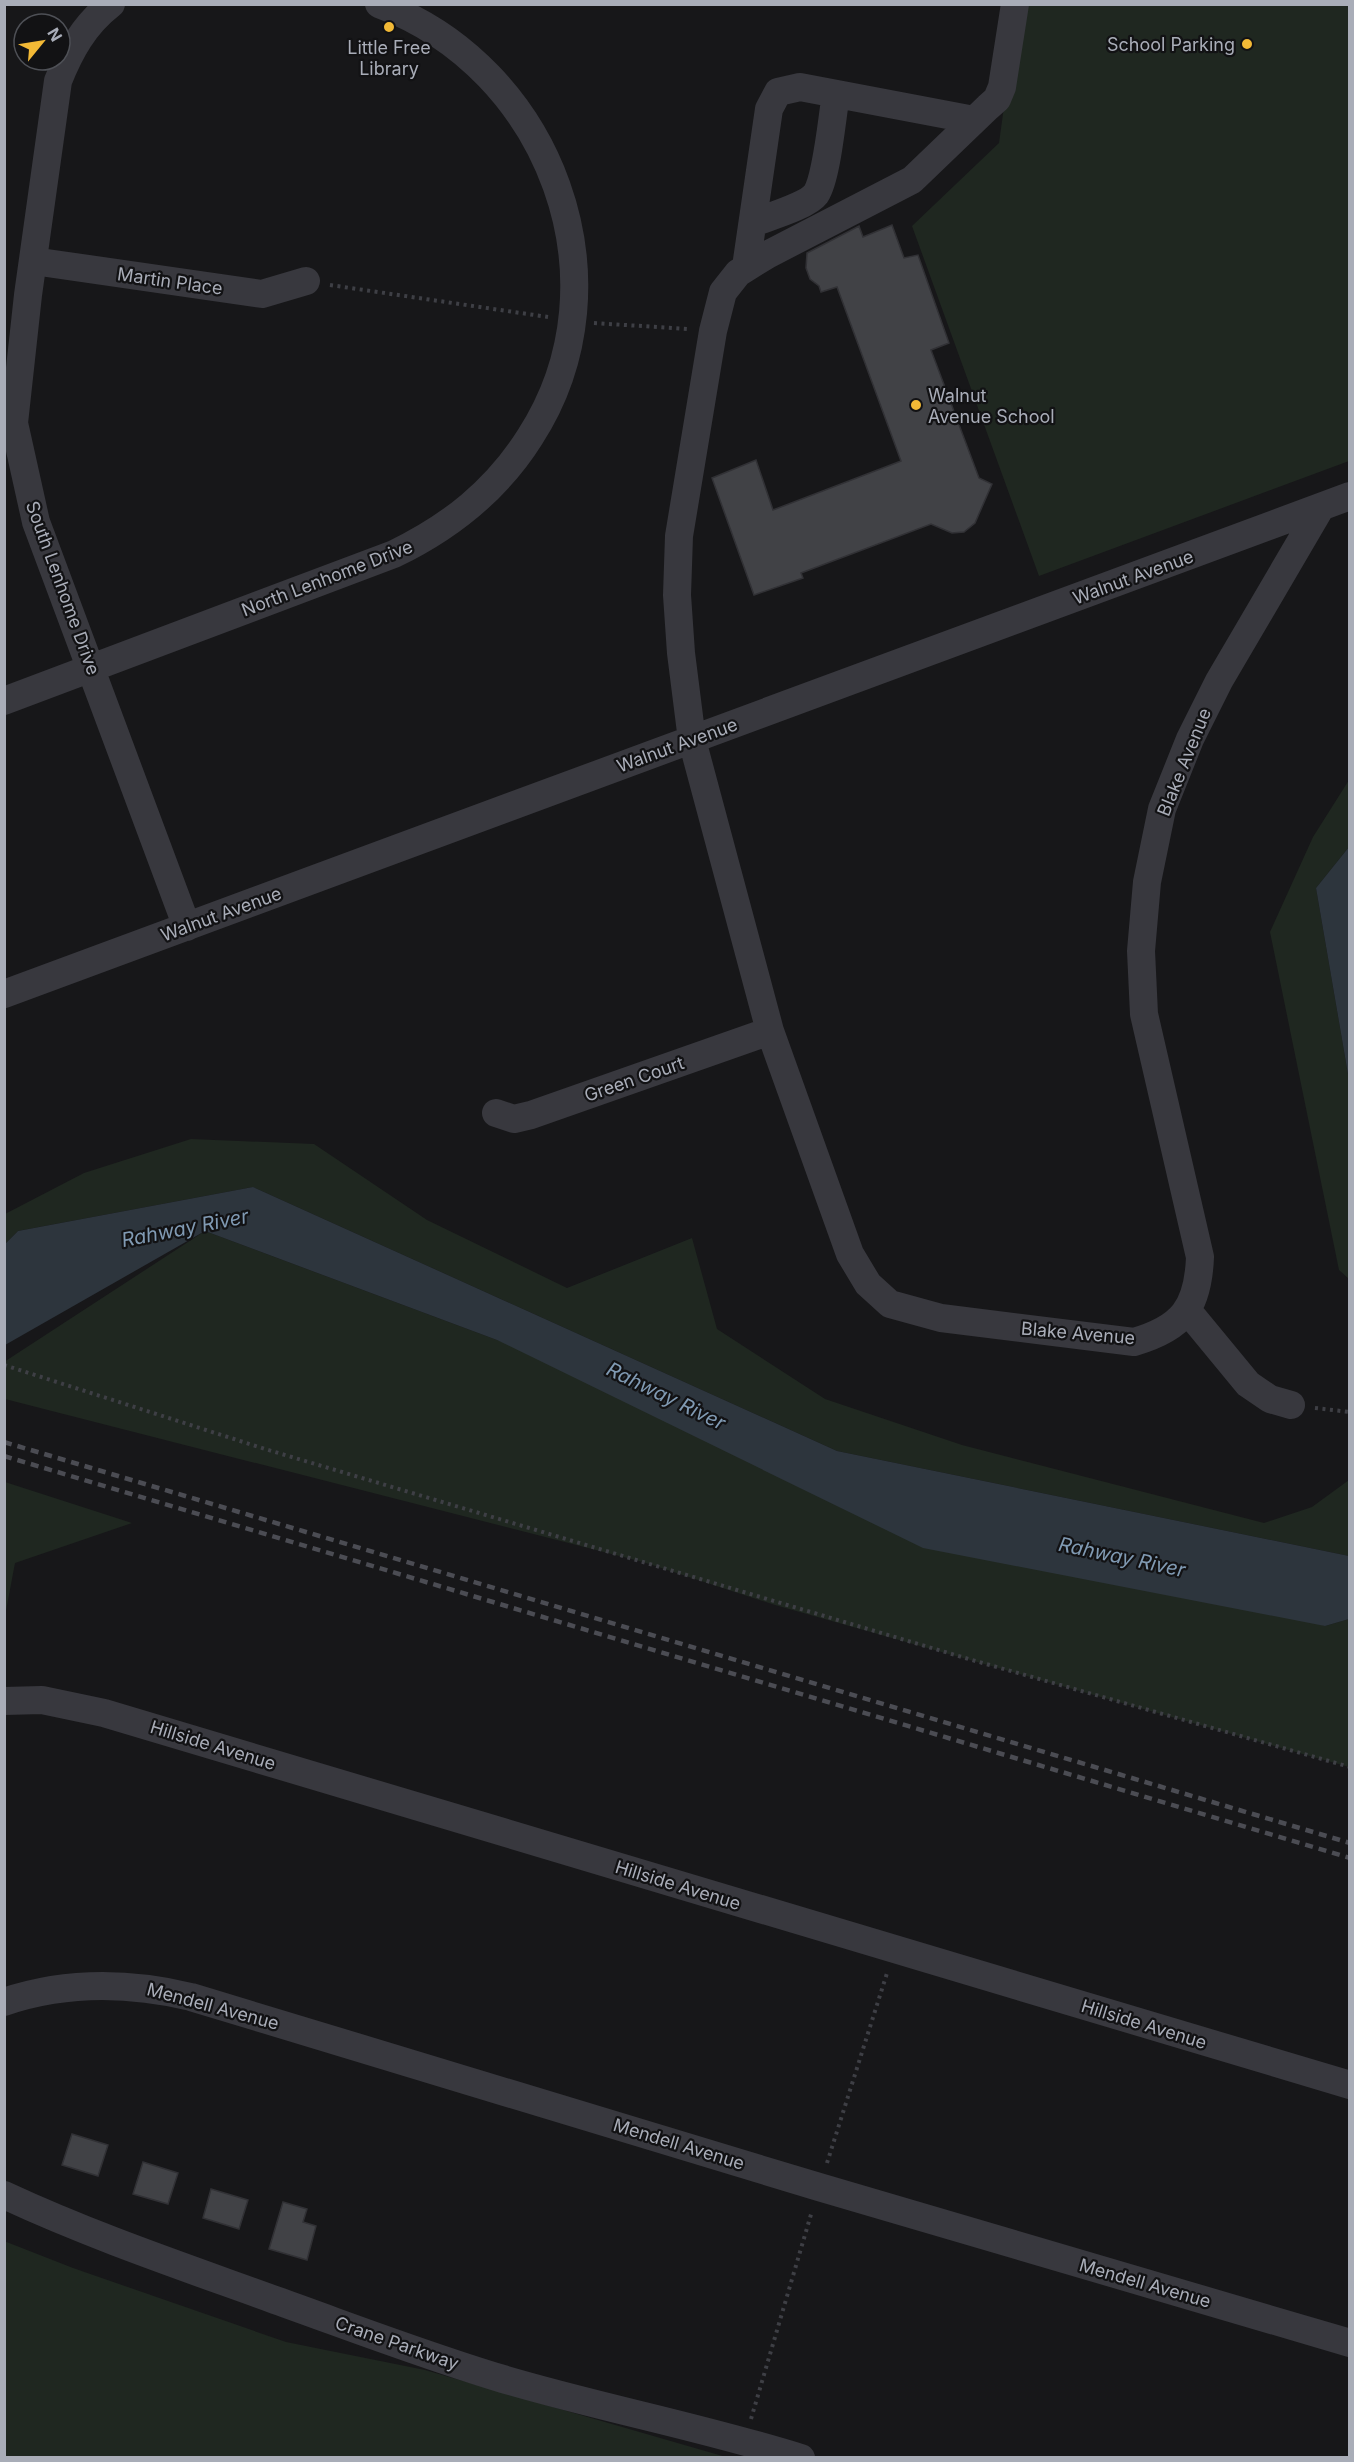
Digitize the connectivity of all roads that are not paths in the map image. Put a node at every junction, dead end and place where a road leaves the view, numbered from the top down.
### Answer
1 (111, 4) edge
2 (380, 4) edge
3 (1015, 4) edge
4 (836, 94) junction
5 (975, 120) junction
6 (753, 223) junction
7 (33, 261) junction
8 (746, 267) junction
9 (306, 281) road end
10 (1350, 496) edge
11 (1321, 507) junction
12 (92, 668) junction
13 (4, 701) edge
14 (692, 740) junction
15 (187, 927) junction
16 (4, 994) edge
17 (770, 1031) junction
18 (496, 1113) dead end
19 (1187, 1310) junction
20 (1291, 1405) road end
21 (4, 1701) edge
22 (4, 2002) edge
23 (1350, 2085) edge
24 (4, 2195) edge
25 (1350, 2343) edge
26 (801, 2457) edge

1 - 7 street, South Lenhome Drive
2 - 12 street, North Lenhome Drive
3 - 5 street, Blake Avenue
4 - 5 street
4 - 6 street
4 - 6 street
5 - 8 street, Blake Avenue
6 - 8 street
7 - 9 street, Martin Place
7 - 12 street, South Lenhome Drive
8 - 14 street, Blake Avenue
10 - 11 street, Walnut Avenue
11 - 14 street, Walnut Avenue
11 - 19 street, Blake Avenue
12 - 13 street, North Lenhome Drive
12 - 15 street, South Lenhome Drive
14 - 15 street, Walnut Avenue
14 - 17 street, Blake Avenue
15 - 16 street, Walnut Avenue
17 - 18 street, Green Court
17 - 19 street, Blake Avenue
19 - 20 street
21 - 23 street, Hillside Avenue
22 - 25 street, Mendell Avenue
24 - 26 street, Crane Parkway

